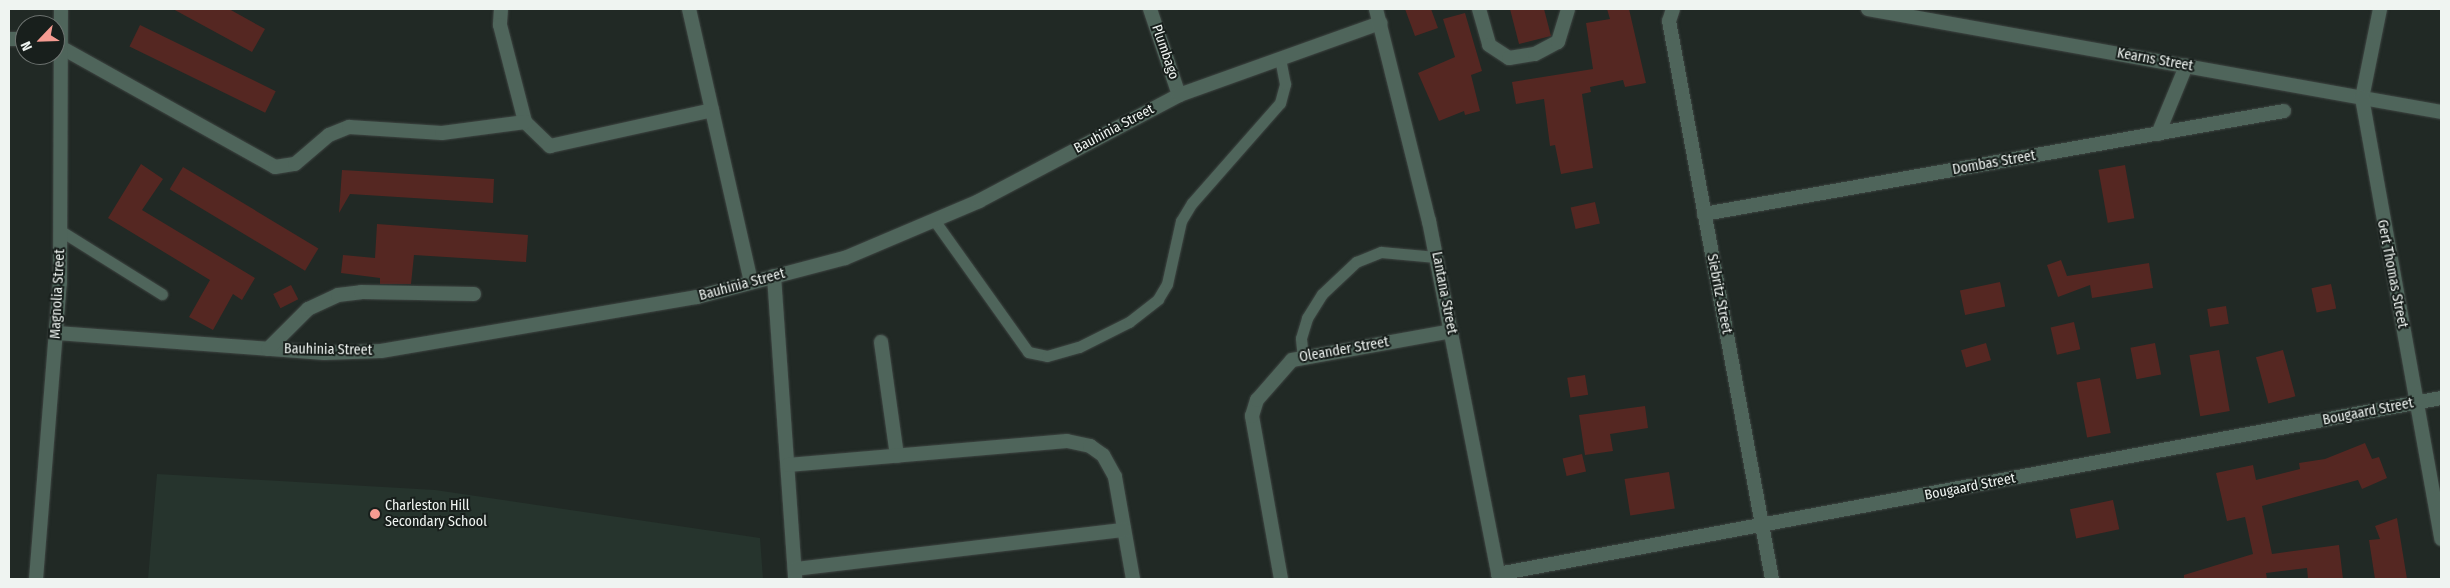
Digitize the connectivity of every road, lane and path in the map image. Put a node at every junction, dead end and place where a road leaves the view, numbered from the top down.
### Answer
1 (501, 9) edge
2 (689, 9) edge
3 (1150, 9) edge
4 (1376, 9) edge
5 (1479, 9) edge
6 (1568, 9) edge
7 (1673, 9) edge
8 (1868, 9) edge
9 (2380, 9) edge
10 (1380, 23) junction
11 (65, 48) edge
12 (1280, 59) junction
13 (58, 65) edge
14 (2186, 66) junction
15 (1179, 94) junction
16 (2362, 98) junction
17 (712, 110) junction
18 (2284, 111) dead end
19 (2441, 112) edge
20 (525, 122) junction
21 (2158, 134) junction
22 (1704, 214) junction
23 (934, 220) junction
24 (61, 231) junction
25 (1436, 257) junction
26 (774, 276) junction
27 (751, 282) junction
28 (162, 294) dead end
29 (474, 294) dead end
30 (1451, 331) junction
31 (57, 333) junction
32 (881, 342) dead end
33 (268, 349) junction
34 (1303, 358) junction
35 (2441, 398) edge
36 (2417, 403) junction
37 (897, 456) junction
38 (788, 465) junction
39 (1762, 526) junction
40 (1124, 530) junction
41 (2441, 539) edge
42 (795, 574) edge
43 (1498, 577) edge
44 (36, 579) edge
45 (1133, 579) edge
46 (1281, 579) edge
47 (1772, 579) edge

1 - 20 street
2 - 17 street
3 - 15 street, Plumbago
4 - 10 street, Lantana Street
5 - 6 street
7 - 22 street, Siebritz Street
8 - 14 street, Kearns Street
9 - 16 street, Gert Thomas Street
10 - 12 street, Bauhinia Street
10 - 25 street, Lantana Street
11 - 20 street
12 - 15 street, Bauhinia Street
12 - 23 lane
13 - 24 street, Magnolia Street
14 - 16 street, Kearns Street
14 - 21 street
15 - 23 street, Bauhinia Street
16 - 19 street, Kearns Street
16 - 36 street, Gert Thomas Street
17 - 20 street
17 - 27 street
18 - 21 street, Dombas Street
21 - 22 street, Dombas Street
22 - 39 street, Siebritz Street
23 - 26 street, Bauhinia Street
24 - 28 lane
24 - 31 street, Magnolia Street
25 - 30 street, Lantana Street
25 - 34 lane
26 - 27 street, Bauhinia Street
26 - 38 street
27 - 33 street, Bauhinia Street
29 - 33 street
30 - 34 street, Oleander Street
30 - 43 street, Lantana Street
31 - 33 street, Bauhinia Street
31 - 44 street, Magnolia Street
32 - 37 street
34 - 46 street, Oleander Street
35 - 36 street, Bougaard Street
36 - 39 street, Bougaard Street
36 - 41 street, Gert Thomas Street
37 - 38 street
37 - 40 street
38 - 42 street
39 - 43 street, Bougaard Street
39 - 47 street, Siebritz Street
40 - 42 street
40 - 45 street

